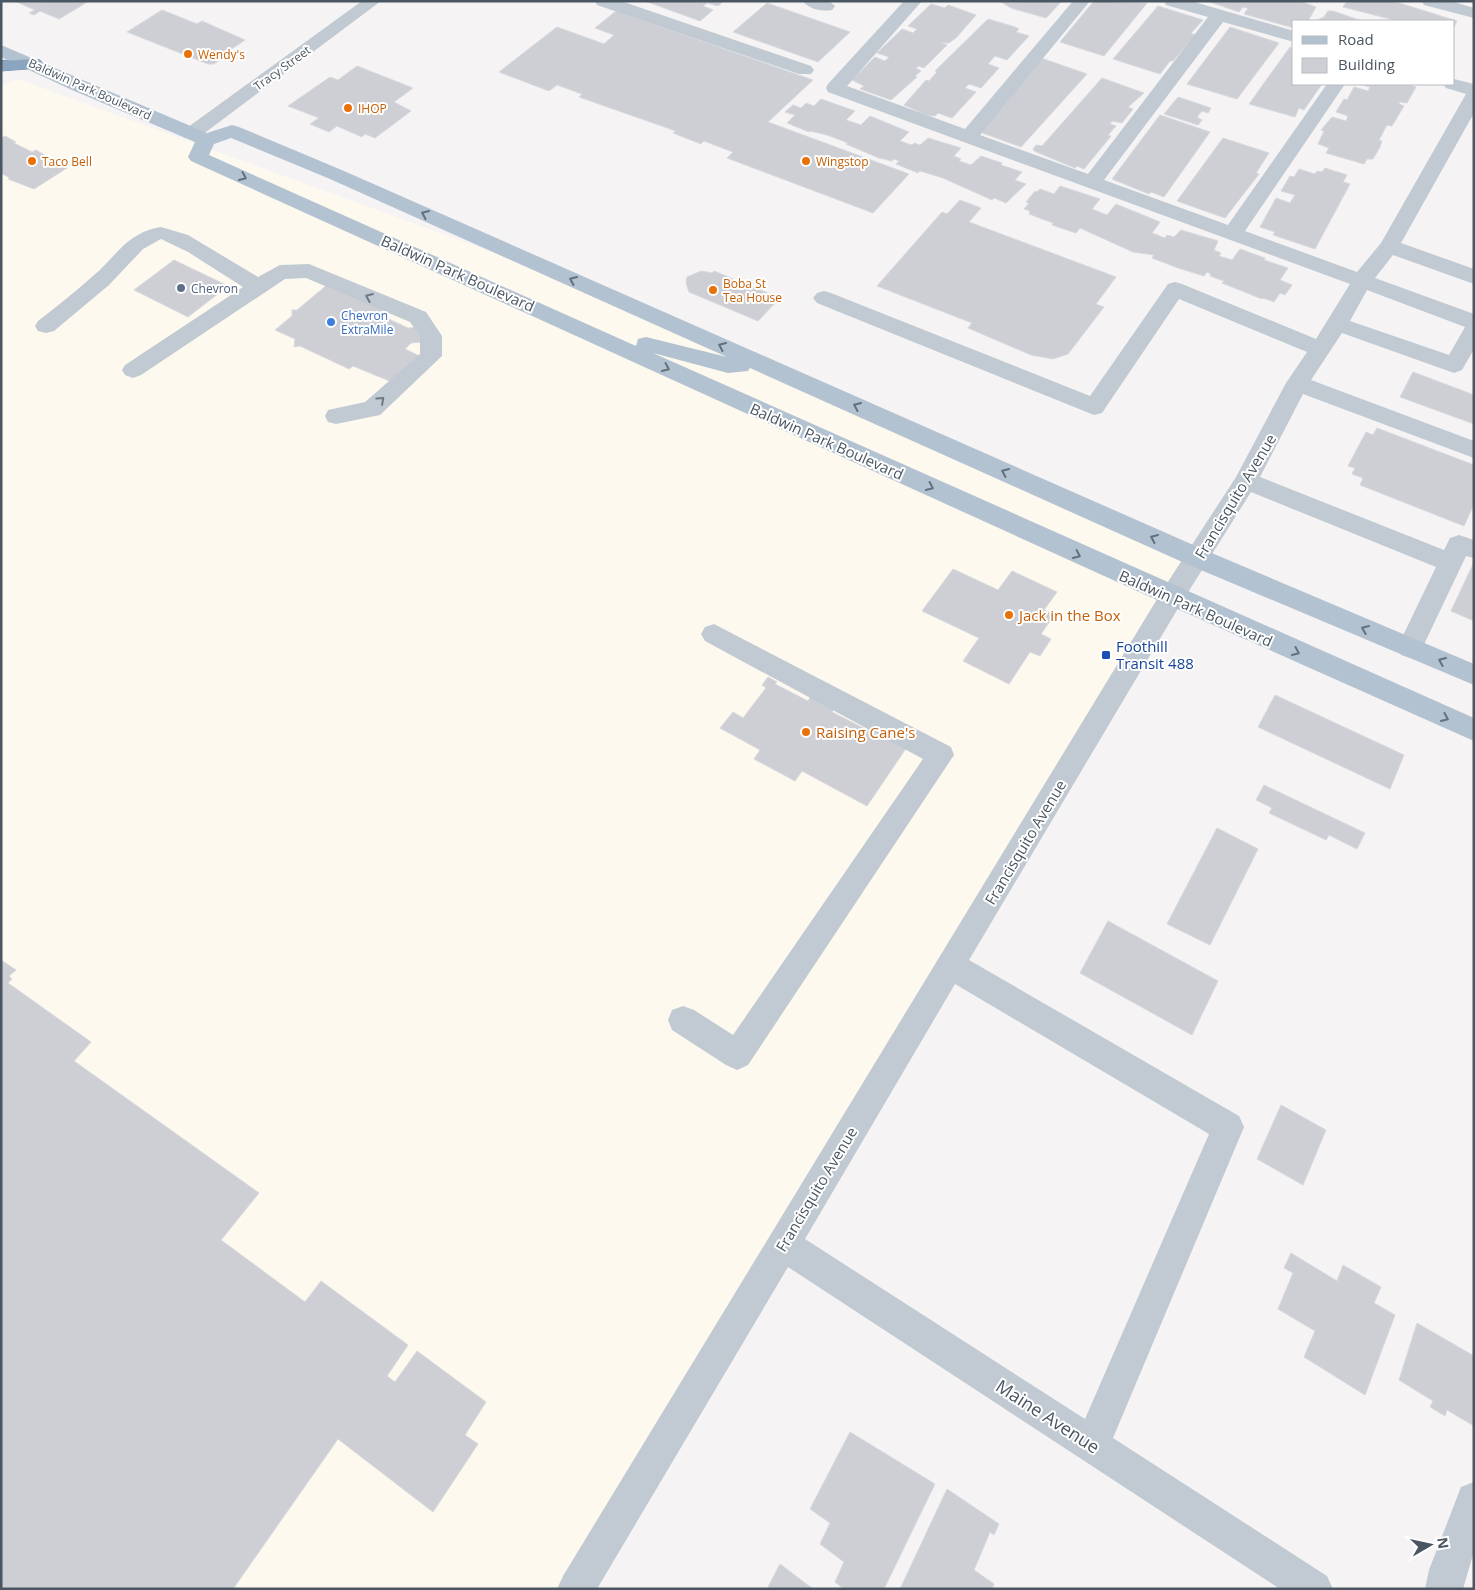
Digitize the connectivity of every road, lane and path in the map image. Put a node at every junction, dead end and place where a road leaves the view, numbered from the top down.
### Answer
1 (373, 1) edge
2 (603, 1) edge
3 (914, 1) edge
4 (1082, 1) edge
5 (1172, 1) edge
6 (1430, 1) edge
7 (1474, 13) edge
8 (1219, 15) junction
9 (1292, 36) edge
10 (1, 50) edge
11 (34, 64) junction
12 (1, 66) edge
13 (805, 70) dead end
14 (1335, 85) edge
15 (1455, 85) edge
16 (1474, 90) edge
17 (1474, 96) edge
18 (968, 136) junction
19 (199, 137) junction
20 (1092, 182) junction
21 (1232, 234) junction
22 (1389, 246) junction
23 (1474, 277) edge
24 (1362, 281) junction
25 (258, 286) junction
26 (824, 298) dead end
27 (1474, 322) edge
28 (1337, 324) junction
29 (46, 326) dead end
30 (574, 326) junction
31 (1474, 330) edge
32 (1320, 349) junction
33 (766, 366) junction
34 (133, 370) dead end
35 (1297, 383) junction
36 (336, 416) dead end
37 (1474, 450) edge
38 (1246, 481) junction
39 (1474, 549) edge
40 (1198, 558) junction
41 (1451, 563) junction
42 (1171, 598) junction
43 (714, 634) dead end
44 (1410, 648) junction
45 (1474, 676) edge
46 (1474, 730) edge
47 (950, 965) junction
48 (683, 1020) dead end
49 (783, 1244) junction
50 (1092, 1445) junction
51 (1474, 1500) edge
52 (576, 1589) edge
53 (1314, 1589) edge
54 (1444, 1589) edge

1 - 19 street, Tracy Street
2 - 13 street
3 - 18 street
4 - 18 street
5 - 8 street
6 - 7 street
8 - 9 street
8 - 20 street
10 - 11 main road, Baldwin Park Boulevard
11 - 12 highway
11 - 19 main road, Baldwin Park Boulevard
14 - 21 street
15 - 16 street
17 - 22 street, Francisquito Avenue
18 - 20 street
19 -> 30 main road, Baldwin Park Boulevard
33 -> 19 main road
20 - 21 street
21 - 24 street
22 - 23 street
22 - 24 street, Francisquito Avenue
24 - 27 street
24 - 28 street, Francisquito Avenue
25 - 29 street
25 - 34 street
36 -> 25 street
26 - 32 street
28 - 31 street
28 - 32 street, Francisquito Avenue
30 - 33 main road
30 -> 42 main road, Baldwin Park Boulevard
32 - 35 street, Francisquito Avenue
40 -> 33 main road
35 - 37 street
35 - 38 street, Francisquito Avenue
38 - 40 street, Francisquito Avenue
38 - 41 street
39 - 41 street
40 - 42 street, Francisquito Avenue
44 -> 40 main road
41 - 44 street
42 -> 46 main road, Baldwin Park Boulevard
42 - 47 street, Francisquito Avenue
43 - 48 street
45 -> 44 main road
47 - 49 street, Francisquito Avenue
47 - 50 street
49 - 50 street, Maine Avenue
49 - 52 street, Francisquito Avenue
50 - 53 street, Maine Avenue
51 - 54 street

